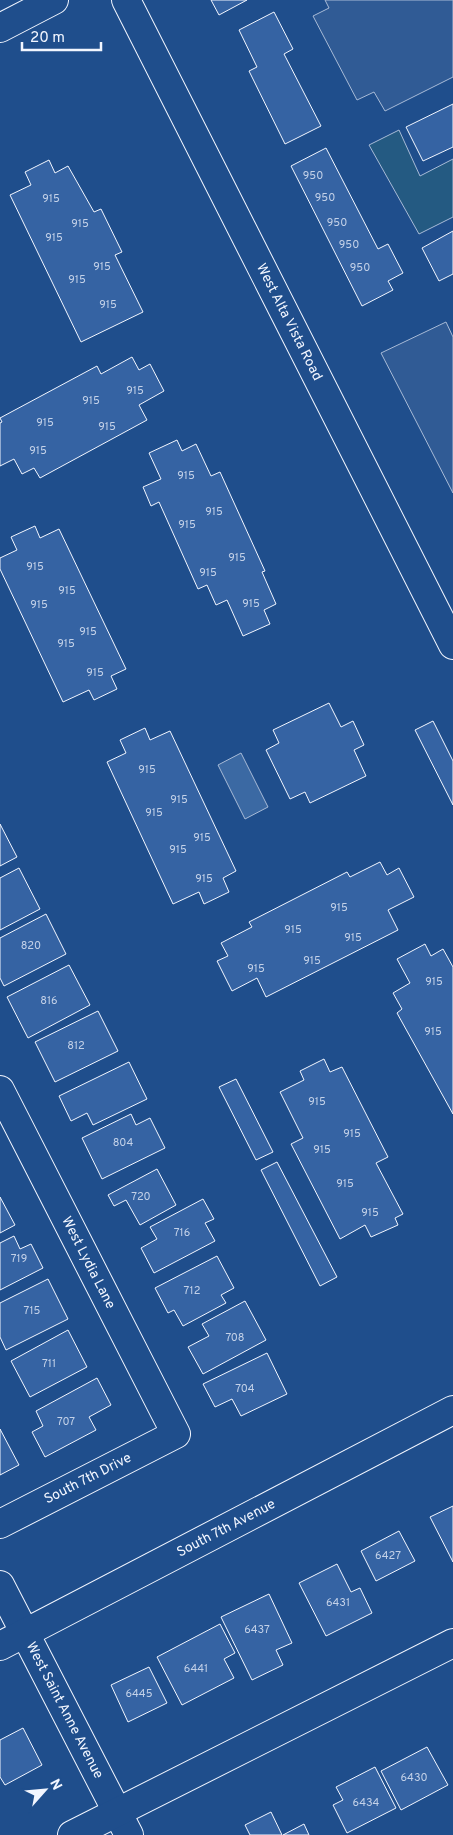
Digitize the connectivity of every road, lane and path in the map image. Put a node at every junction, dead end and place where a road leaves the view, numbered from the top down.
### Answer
1 (54, 0) edge
2 (126, 0) edge
3 (0, 28) edge
4 (453, 645) edge
5 (0, 1090) edge
6 (453, 1410) edge
7 (176, 1434) joint
8 (0, 1524) edge
9 (0, 1585) edge
10 (24, 1634) junction
11 (453, 1643) edge
12 (0, 1646) edge
13 (123, 1823) edge
14 (72, 1835) edge

1 - 3 street
2 - 4 street, West Alta Vista Road
5 - 7 street, West Lydia Lane
6 - 10 street, South 7th Avenue
7 - 8 street, South 7th Drive
9 - 10 street, West Saint Anne Avenue
10 - 12 street, South 7th Avenue
10 - 13 street, West Saint Anne Avenue
11 - 13 street
13 - 14 street

